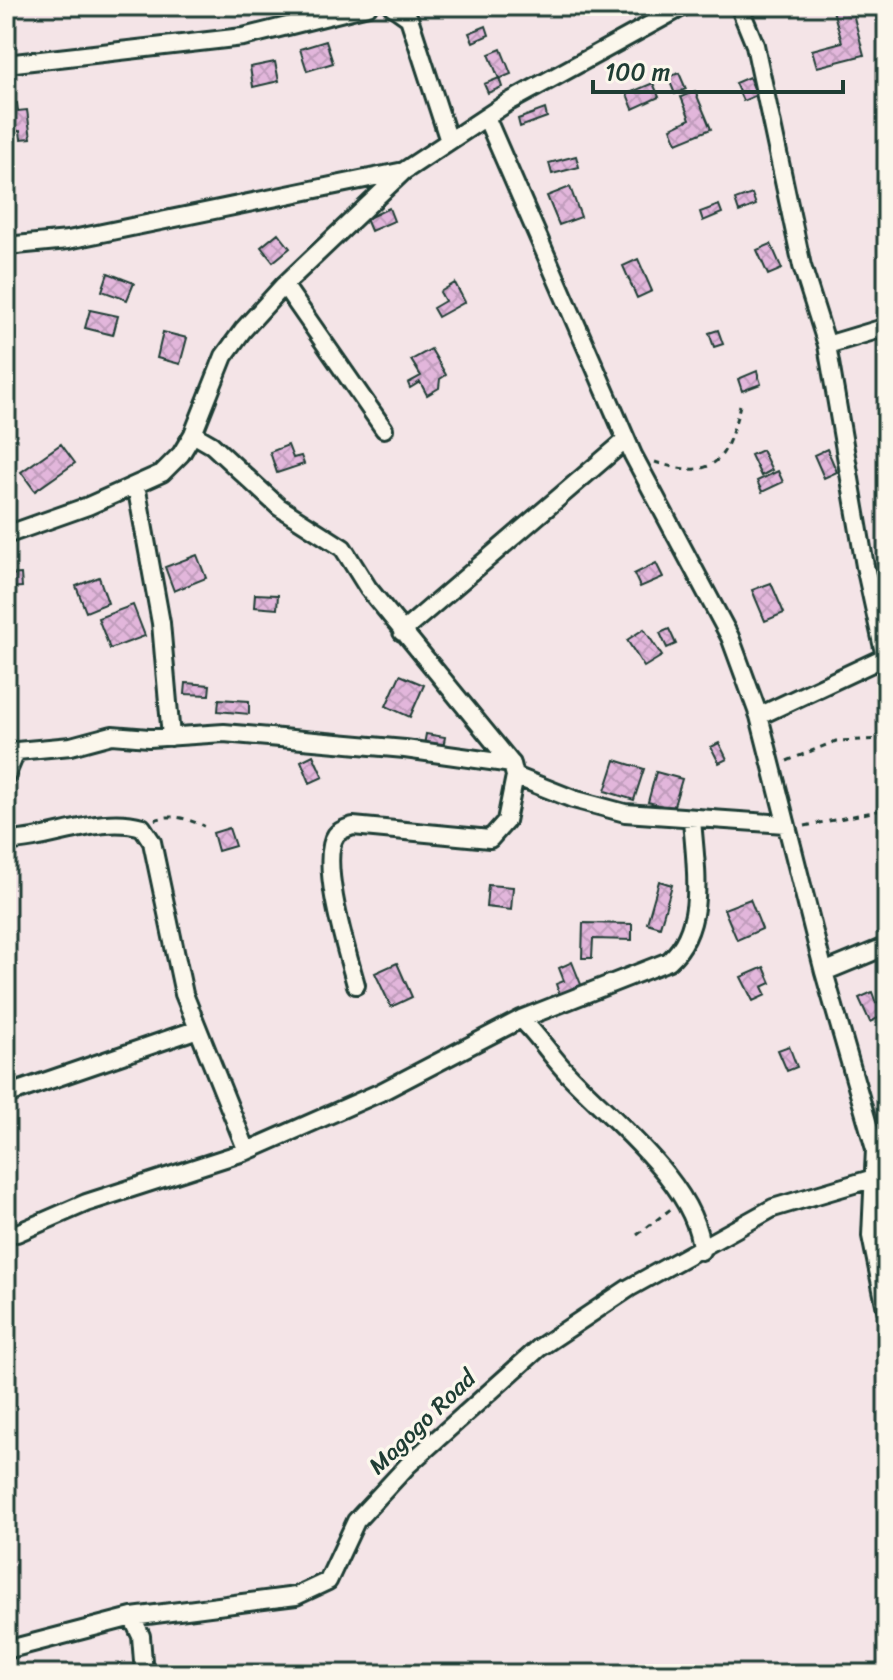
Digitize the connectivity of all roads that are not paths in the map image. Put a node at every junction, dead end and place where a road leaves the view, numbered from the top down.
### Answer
1 (368, 6) edge
2 (392, 6) edge
3 (684, 6) edge
4 (739, 6) edge
5 (6, 64) edge
6 (486, 117) junction
7 (449, 141) junction
8 (404, 171) junction
9 (6, 246) edge
10 (284, 285) junction
11 (887, 327) edge
12 (827, 345) junction
13 (384, 429) dead end
14 (193, 434) junction
15 (629, 448) junction
16 (136, 485) junction
17 (6, 535) edge
18 (402, 632) junction
19 (886, 656) edge
20 (759, 716) junction
21 (171, 737) junction
22 (11, 752) edge
23 (514, 770) junction
24 (6, 776) edge
25 (692, 819) junction
26 (786, 826) junction
27 (6, 841) edge
28 (887, 946) edge
29 (824, 972) junction
30 (356, 985) dead end
31 (521, 1019) junction
32 (198, 1029) junction
33 (6, 1095) edge
34 (247, 1151) junction
35 (874, 1178) junction
36 (17, 1233) dead end
37 (701, 1251) junction
38 (887, 1314) edge
39 (132, 1617) junction
40 (6, 1650) edge
41 (144, 1674) edge

1 - 5 street
2 - 7 street
3 - 6 street
4 - 12 street
6 - 7 street
6 - 15 street
7 - 8 street
8 - 9 street
8 - 10 street
10 - 13 street
10 - 14 street
11 - 12 street
12 - 19 street
14 - 16 street
14 - 18 street
15 - 18 street
15 - 20 street
16 - 17 street
16 - 21 street
18 - 23 street
19 - 20 street
20 - 26 street
21 - 22 street
21 - 23 street
22 - 24 street
23 - 25 street
23 - 30 street
25 - 26 street
25 - 31 street
26 - 29 street
27 - 32 street
28 - 29 street
29 - 35 street
31 - 34 street
31 - 37 street
32 - 33 street
32 - 34 street
34 - 36 street
35 - 37 street, Magogo Road
35 - 38 street
37 - 39 street, Magogo Road
39 - 40 street, Magogo Road
39 - 41 street

